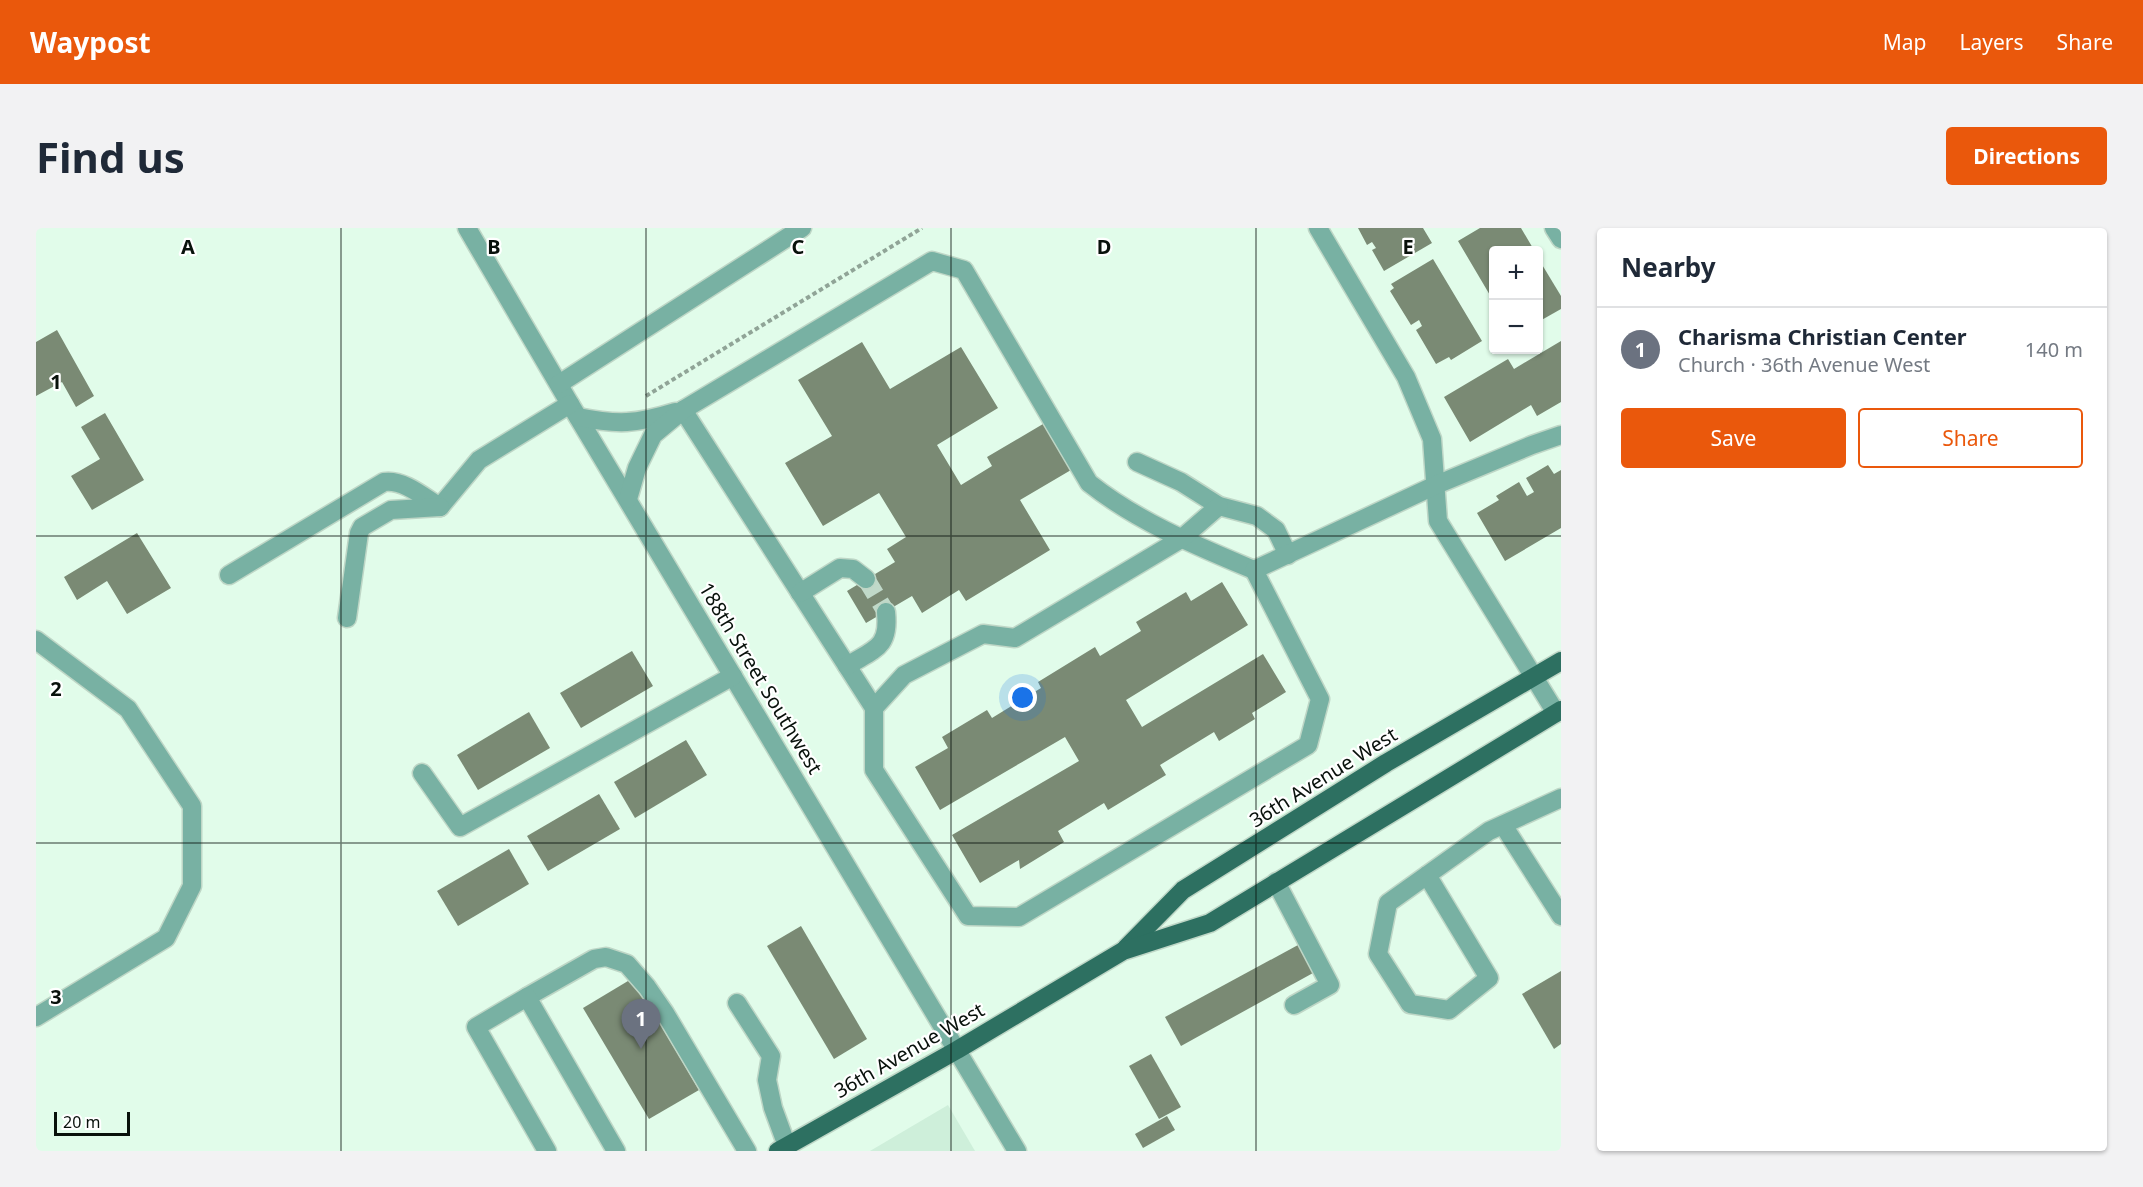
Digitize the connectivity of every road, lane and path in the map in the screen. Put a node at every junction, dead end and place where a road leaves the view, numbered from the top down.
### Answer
1 (467, 228) edge
2 (802, 228) edge
3 (922, 228) edge
4 (1318, 228) edge
5 (1554, 228) edge
6 (1561, 239) edge
7 (559, 384) junction
8 (645, 397) dead end
9 (574, 410) junction
10 (683, 410) junction
11 (1561, 435) edge
12 (1137, 462) dead end
13 (1436, 485) junction
14 (628, 499) junction
15 (1220, 506) junction
16 (440, 507) junction
17 (1181, 539) junction
18 (1288, 555) junction
19 (1254, 570) junction
20 (229, 575) dead end
21 (866, 579) tunnel mouth
22 (800, 593) junction
23 (886, 612) tunnel mouth
24 (347, 618) dead end
25 (36, 640) edge
26 (1561, 661) edge
27 (847, 666) junction
28 (733, 676) junction
29 (1534, 677) junction
30 (874, 708) junction
31 (1558, 712) edge
32 (422, 773) dead end
33 (1561, 798) edge
34 (1503, 825) junction
35 (1427, 875) junction
36 (1276, 882) junction
37 (1561, 916) edge
38 (1123, 951) junction
39 (527, 997) junction
40 (737, 1003) dead end
41 (1294, 1005) dead end
42 (36, 1017) edge
43 (957, 1050) junction
44 (783, 1149) edge
45 (548, 1151) edge
46 (616, 1151) edge
47 (747, 1151) edge
48 (1017, 1151) edge

1 - 7 street, 188th Street Southwest
2 - 7 street
3 - 8 path
4 - 13 street
5 - 6 street
7 - 9 street, 188th Street Southwest
9 - 10 street
9 - 14 street, 188th Street Southwest
9 - 16 street
10 - 14 street
10 - 17 street
10 - 22 street
11 - 13 street
12 - 15 street
13 - 18 street
13 - 29 street
14 - 28 street, 188th Street Southwest
15 - 17 street
15 - 18 street
16 - 20 street
16 - 24 street
17 - 19 street
17 - 30 street
18 - 19 street
19 - 30 street
21 - 22 street
22 - 27 street
23 - 27 street
25 - 42 street
26 - 29 main road, 36th Avenue West
27 - 30 street
28 - 32 street
28 - 43 street, 188th Street Southwest
29 - 31 street
29 - 38 main road, 36th Avenue West
31 - 36 main road, 36th Avenue West
33 - 34 street
34 - 35 street
34 - 37 street
35 - 35 street
36 - 38 main road, 36th Avenue West
36 - 41 street
38 - 43 main road, 36th Avenue West
39 - 45 street
39 - 46 street
39 - 47 street
40 - 44 street
43 - 44 main road, 36th Avenue West
43 - 48 street, 188th Street Southwest

